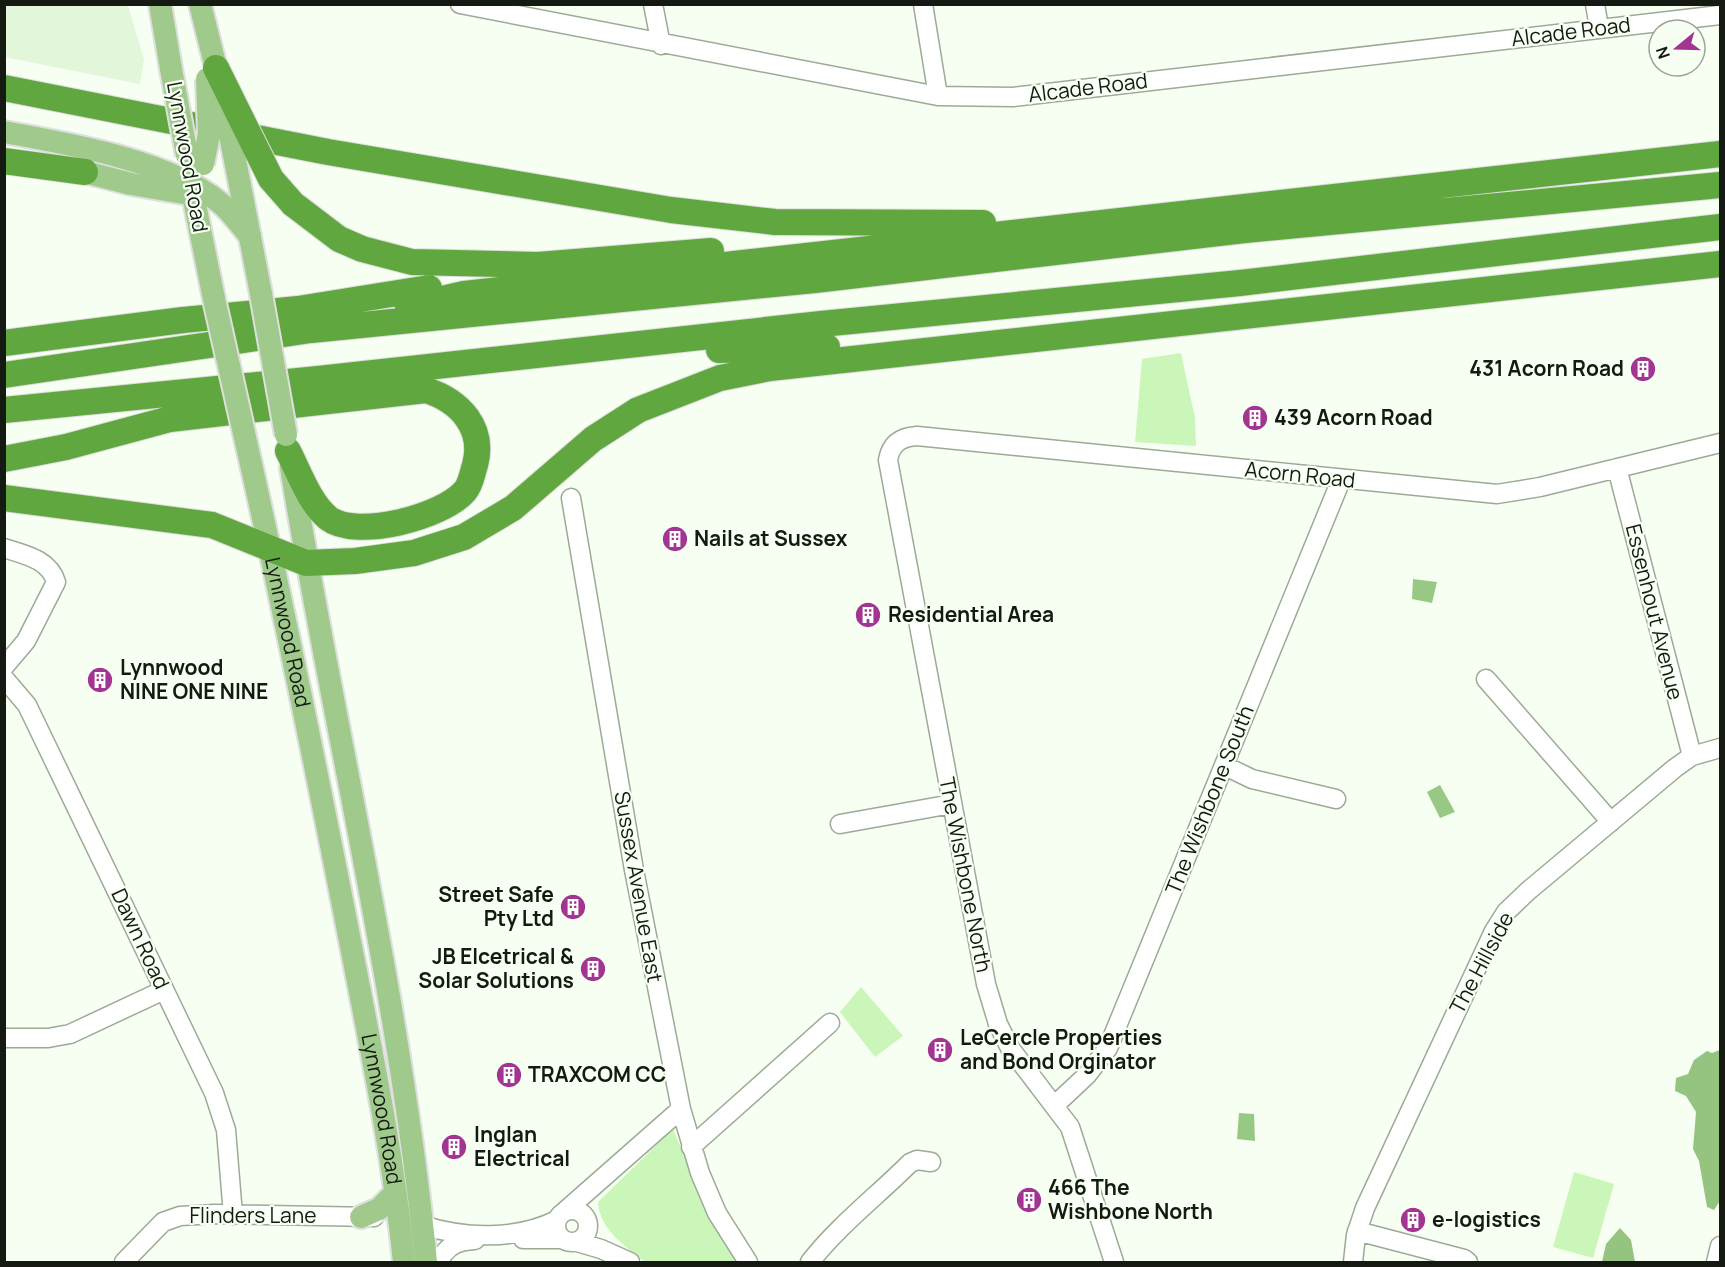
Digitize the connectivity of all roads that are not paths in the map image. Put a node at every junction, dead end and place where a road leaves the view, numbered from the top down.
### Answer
1 (160, 4) edge
2 (460, 4) edge
3 (653, 4) edge
4 (923, 4) edge
5 (1595, 4) edge
6 (201, 9) edge
7 (1720, 15) edge
8 (1599, 28) junction
9 (661, 45) junction
10 (213, 64) junction
11 (4, 88) edge
12 (938, 96) junction
13 (4, 132) edge
14 (4, 152) edge
15 (1720, 154) edge
16 (4, 161) edge
17 (85, 172) junction
18 (194, 177) junction
19 (1720, 185) edge
20 (1244, 205) junction
21 (1720, 227) edge
22 (250, 236) junction
23 (972, 239) junction
24 (1720, 264) edge
25 (538, 265) junction
26 (311, 330) junction
27 (1037, 340) junction
28 (4, 343) edge
29 (526, 356) junction
30 (4, 375) edge
31 (4, 410) edge
32 (287, 443) junction
33 (1720, 443) edge
34 (4, 459) edge
35 (888, 460) joint
36 (1617, 468) junction
37 (1341, 480) junction
38 (4, 498) edge
39 (571, 498) dead end
40 (4, 549) edge
41 (270, 550) junction
42 (306, 563) junction
43 (4, 667) edge
44 (4, 678) edge
45 (1486, 679) dead end
46 (1720, 748) edge
47 (1692, 756) junction
48 (1225, 766) junction
49 (1336, 799) dead end
50 (952, 804) junction
51 (1611, 822) junction
52 (840, 824) dead end
53 (165, 990) junction
54 (830, 1023) dead end
55 (4, 1038) edge
56 (1055, 1105) junction
57 (681, 1109) junction
58 (412, 1145) junction
59 (691, 1147) junction
60 (931, 1162) dead end
61 (395, 1193) junction
62 (233, 1215) junction
63 (361, 1217) junction
64 (400, 1217) junction
65 (573, 1218) junction
66 (422, 1225) junction
67 (1357, 1231) junction
68 (569, 1240) junction
69 (143, 1244) junction
70 (1720, 1246) edge
71 (124, 1263) edge
72 (146, 1263) edge
73 (404, 1263) edge
74 (415, 1263) edge
75 (426, 1263) edge
76 (438, 1263) edge
77 (630, 1263) edge
78 (748, 1263) edge
79 (810, 1263) edge
80 (1114, 1263) edge
81 (1353, 1263) edge
82 (1468, 1263) edge
83 (1716, 1263) edge

1 - 18 main road, Lynnwood Road, bridge
2 - 9 street, Alcade Road
3 - 9 street
4 - 12 street
5 - 8 street
6 - 10 main road, Lynnwood Road
7 - 8 street, Alcade Road
8 - 12 street, Alcade Road
9 - 12 street, Alcade Road
10 - 18 main road, bridge
10 - 22 main road, Lynnwood Road, bridge
10 - 25 highway, bridge
11 - 20 highway
13 - 18 main road
14 - 17 main road
15 - 20 highway
16 - 17 highway
17 - 18 main road
18 - 22 main road
18 - 41 main road, Lynnwood Road, bridge
19 - 26 highway
20 - 23 highway
21 - 29 highway
22 - 32 main road, Lynnwood Road, bridge
23 - 25 highway
23 - 26 highway
24 - 27 highway
25 - 28 highway
26 - 30 highway
27 - 29 highway
27 - 42 highway
29 - 31 highway
32 - 34 highway
32 - 42 main road, Lynnwood Road
33 - 36 street, Acorn Road
35 - 37 street, Acorn Road
35 - 50 street, The Wishbone North
36 - 37 street, Acorn Road
36 - 47 street, Essenhout Avenue
37 - 48 street, The Wishbone South
38 - 41 highway
39 - 57 street, Sussex Avenue East
40 - 43 street
41 - 42 highway
41 - 61 main road, Lynnwood Road
42 - 58 main road, Lynnwood Road
44 - 53 street, Dawn Road
45 - 51 street
46 - 47 street, The Hillside
47 - 51 street, The Hillside
48 - 49 street
48 - 56 street, The Wishbone South
50 - 52 street
50 - 56 street, The Wishbone North
51 - 67 street, The Hillside
53 - 55 street
53 - 62 street, Dawn Road
54 - 59 street
56 - 80 street, The Wishbone North
57 - 59 street, Sussex Avenue East
57 - 65 street
58 - 64 main road
58 - 66 main road, Lynnwood Road
59 - 78 street, Sussex Avenue East
60 - 79 street
61 - 63 main road
61 - 64 main road, Lynnwood Road
62 - 63 street, Flinders Lane
62 - 69 street, Flinders Lane
63 - 64 street, Flinders Lane
64 - 73 main road, Lynnwood Road
65 - 66 street
65 - 68 street
65 - 68 street
65 - 77 street
66 - 74 main road
66 - 75 main road, Lynnwood Road
67 - 81 street, The Hillside
67 - 82 street
68 - 76 street
68 - 77 street
69 - 71 street, Flinders Lane
69 - 72 street
70 - 83 street

